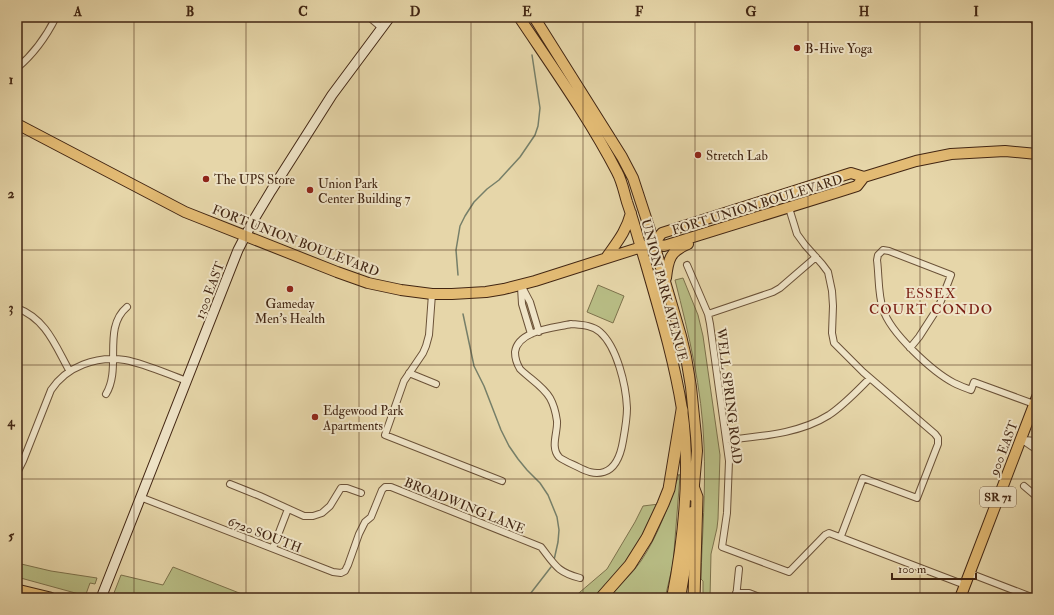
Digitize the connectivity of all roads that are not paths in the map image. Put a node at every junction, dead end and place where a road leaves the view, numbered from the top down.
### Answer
1 (56, 17) edge
2 (369, 17) edge
3 (390, 17) edge
4 (519, 17) edge
5 (534, 17) edge
6 (1030, 17) edge
7 (1037, 23) edge
8 (382, 28) junction
9 (17, 68) edge
10 (17, 124) edge
11 (1037, 154) edge
12 (864, 177) junction
13 (789, 208) junction
14 (631, 213) junction
15 (702, 235) junction
16 (246, 236) junction
17 (654, 243) junction
18 (641, 247) junction
19 (816, 257) junction
20 (606, 258) junction
21 (687, 265) dead end
22 (666, 284) junction
23 (521, 285) junction
24 (432, 294) junction
25 (127, 307) dead end
26 (17, 308) edge
27 (708, 314) junction
28 (539, 332) junction
29 (531, 334) junction
30 (910, 348) junction
31 (113, 360) junction
32 (69, 370) junction
33 (409, 373) junction
34 (870, 378) junction
35 (187, 381) junction
36 (436, 384) dead end
37 (106, 394) dead end
38 (1036, 401) edge
39 (682, 410) junction
40 (1021, 439) junction
41 (727, 440) junction
42 (1037, 441) edge
43 (1037, 450) edge
44 (17, 473) edge
45 (502, 481) dead end
46 (230, 484) dead end
47 (1024, 486) dead end
48 (694, 489) junction
49 (361, 493) dead end
50 (140, 497) junction
51 (1037, 497) edge
52 (288, 510) junction
53 (359, 534) joint
54 (841, 536) junction
55 (273, 548) junction
56 (739, 569) dead end
57 (969, 573) junction
58 (580, 578) dead end
59 (965, 585) junction
60 (17, 590) edge
61 (736, 596) edge
62 (50, 598) edge
63 (101, 598) edge
64 (601, 598) edge
65 (672, 598) edge
66 (680, 598) edge
67 (694, 598) edge
68 (762, 598) edge
69 (960, 598) edge
70 (1034, 598) edge

1 - 9 street
2 - 8 street
3 - 8 main road, 1300 EAST
4 - 14 main road, UNION PARK AVENUE
5 - 17 main road, UNION PARK AVENUE
6 - 7 street
8 - 16 main road, 1300 EAST
10 - 16 main road, FORT UNION BOULEVARD
11 - 12 main road, FORT UNION BOULEVARD
12 - 13 main road, FORT UNION BOULEVARD
12 - 17 main road, FORT UNION BOULEVARD
13 - 15 main road, FORT UNION BOULEVARD
13 - 19 street
14 - 18 main road, UNION PARK AVENUE
14 - 20 main road
15 - 17 main road, FORT UNION BOULEVARD
15 - 22 main road
16 - 24 main road, FORT UNION BOULEVARD
16 - 35 main road, 1300 EAST
17 - 18 main road, FORT UNION BOULEVARD
17 - 22 main road, UNION PARK AVENUE
18 - 20 main road, FORT UNION BOULEVARD
18 - 39 main road, UNION PARK AVENUE
19 - 27 street
19 - 34 street
20 - 23 main road, FORT UNION BOULEVARD
21 - 27 street, WELL SPRING ROAD
22 - 48 main road, UNION PARK AVENUE
23 - 24 main road, FORT UNION BOULEVARD
23 - 28 street
23 - 29 street
24 - 33 street
25 - 31 street
26 - 32 street
27 - 41 street, WELL SPRING ROAD
28 - 29 street
28 - 29 street
30 - 30 street
30 - 38 street
31 - 32 street
31 - 35 street
31 - 37 street
32 - 44 street
33 - 36 street
33 - 45 street
34 - 41 street
34 - 54 street
35 - 50 main road, 1300 EAST
38 - 40 main road, 900 EAST / SR 71
39 - 64 highway
39 - 65 main road, UNION PARK AVENUE
40 - 42 street
40 - 43 street
40 - 57 main road, 900 EAST / SR 71
41 - 54 street, WELL SPRING ROAD
46 - 52 street
47 - 51 street
48 - 66 main road, UNION PARK AVENUE
48 - 67 highway
49 - 52 street
50 - 55 street, 6720 SOUTH
50 - 63 main road, 1300 EAST
52 - 55 street
53 - 55 street, 6720 SOUTH
53 - 58 street, BROADWING LANE
54 - 59 street, WELL SPRING ROAD
56 - 61 street
57 - 59 main road, 900 EAST / SR 71
57 - 70 street
59 - 69 main road, 900 EAST / SR 71
60 - 62 highway
61 - 68 street

